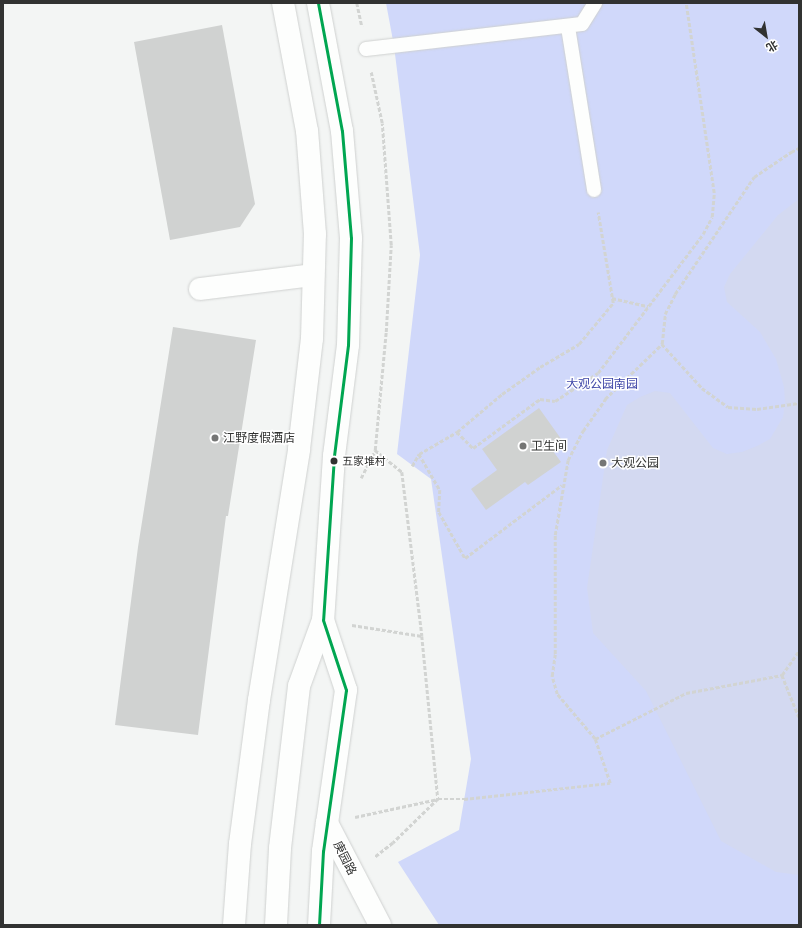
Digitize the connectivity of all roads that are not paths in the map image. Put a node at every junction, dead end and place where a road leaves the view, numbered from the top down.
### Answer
1 (282, 3) edge
2 (318, 3) edge
3 (595, 3) edge
4 (568, 27) junction
5 (366, 49) dead end
6 (594, 190) road end
7 (313, 275) junction
8 (200, 289) dead end
9 (323, 620) junction
10 (328, 823) junction
11 (234, 925) edge
12 (276, 925) edge
13 (319, 925) edge
14 (380, 925) edge

1 - 7 street
2 - 9 street
3 - 4 lane
4 - 5 lane
4 - 6 lane
7 - 8 street
7 - 11 street
9 - 10 street
9 - 12 street
10 - 13 street
10 - 14 street, 庚园路

